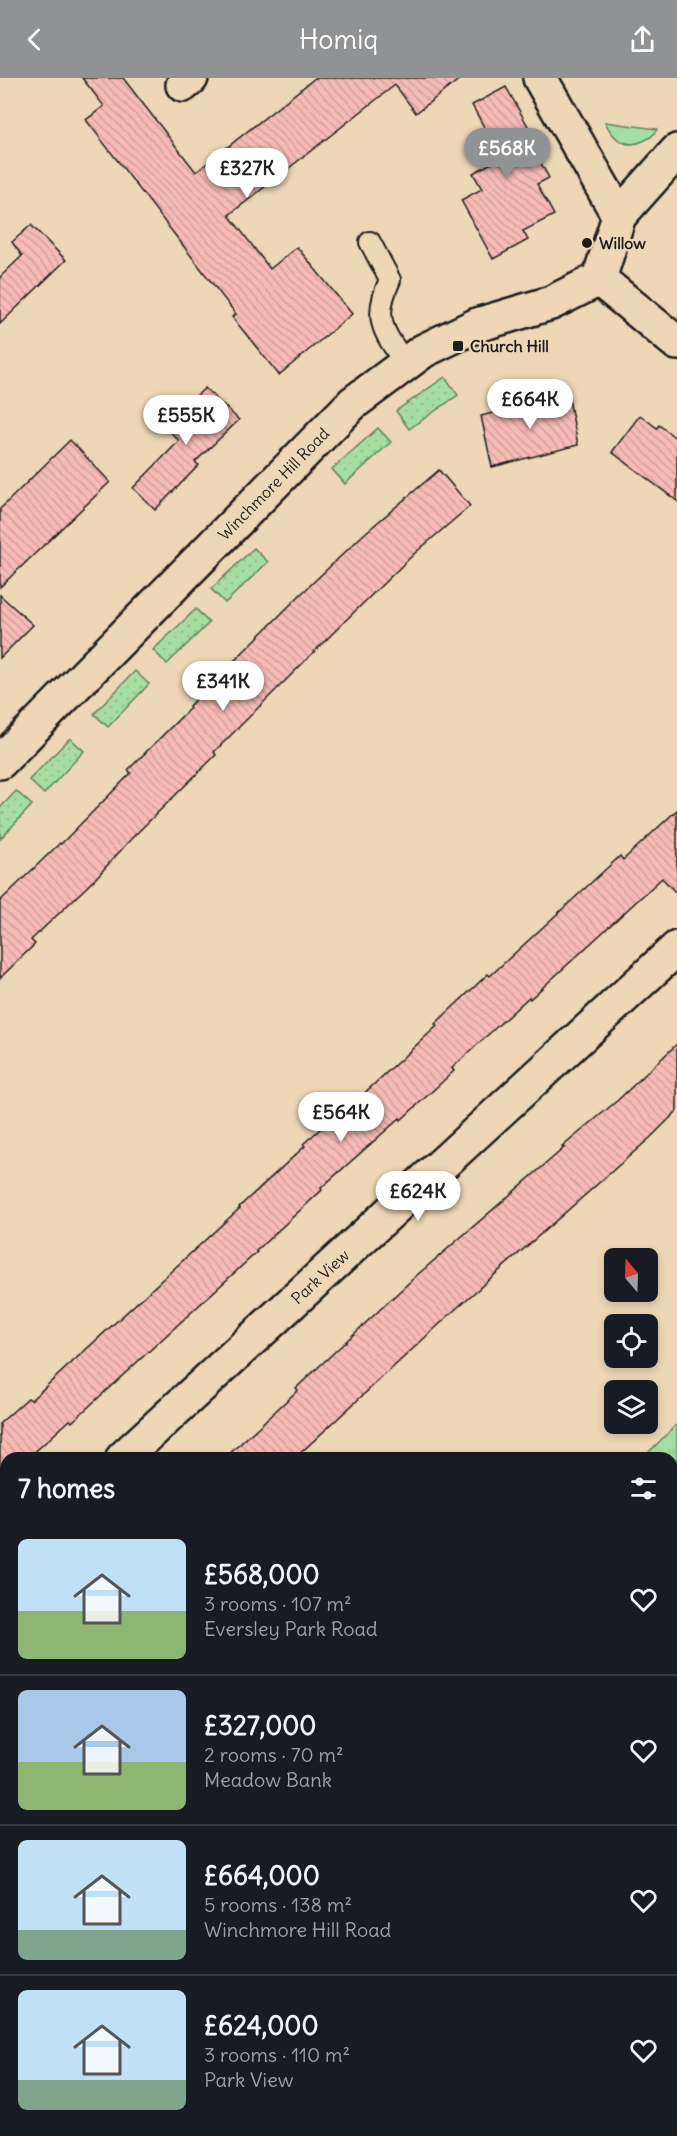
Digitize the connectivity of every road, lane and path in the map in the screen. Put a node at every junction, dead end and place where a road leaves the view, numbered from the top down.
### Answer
1 (540, 78) edge
2 (677, 151) edge
3 (619, 216) junction
4 (370, 242) dead end
5 (599, 279) junction
6 (677, 343) edge
7 (405, 364) junction
8 (0, 762) edge
9 (677, 948) edge
10 (130, 1452) edge

1 - 3 street
2 - 3 street
3 - 5 street
4 - 7 lane
5 - 6 street
5 - 7 street, Winchmore Hill Road
7 - 8 street, Winchmore Hill Road
9 - 10 street, Park View

